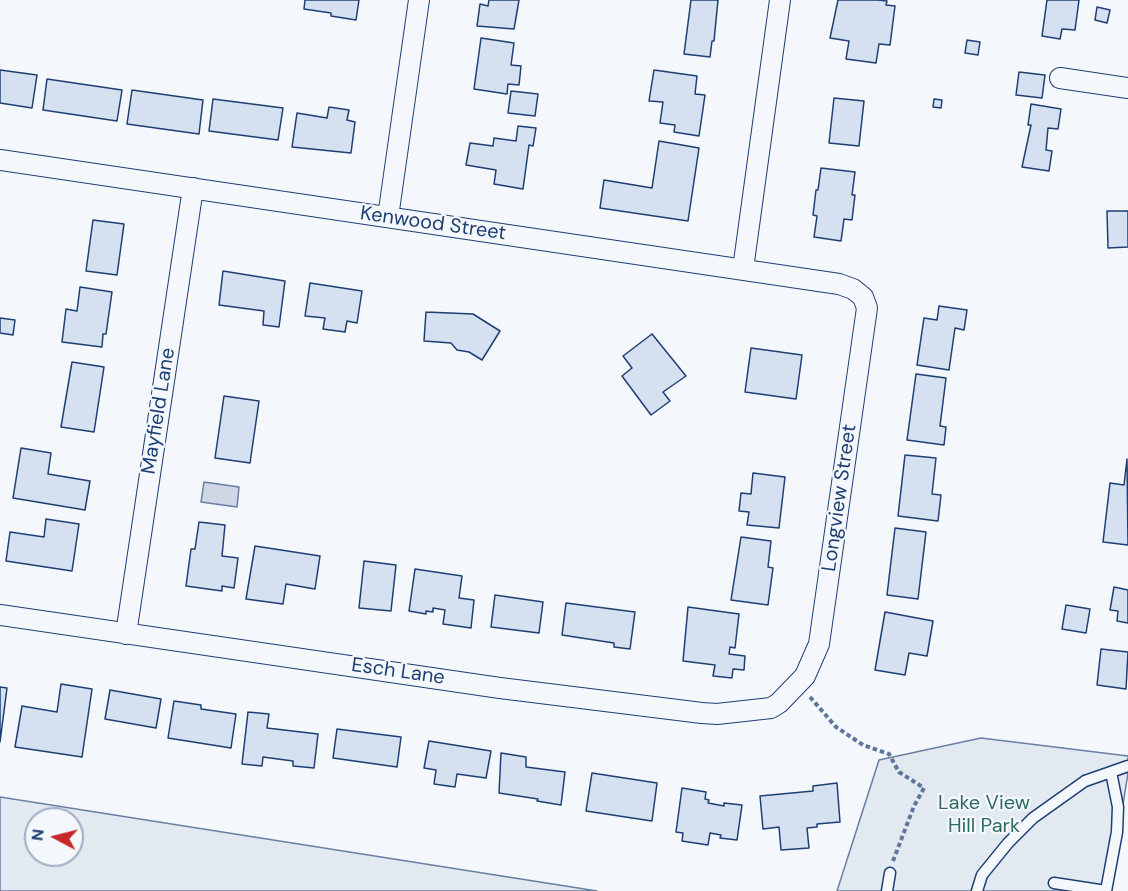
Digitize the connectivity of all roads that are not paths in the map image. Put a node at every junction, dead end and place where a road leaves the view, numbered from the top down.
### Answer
1 (419, 0) edge
2 (780, 0) edge
3 (1060, 78) dead end
4 (1128, 88) edge
5 (0, 160) edge
6 (193, 188) junction
7 (388, 218) junction
8 (743, 269) junction
9 (863, 297) joint
10 (0, 615) edge
11 (126, 634) junction
12 (796, 686) joint
13 (1128, 766) edge
14 (1111, 772) junction
15 (890, 873) road end
16 (1054, 883) dead end
17 (887, 891) edge
18 (977, 891) edge

1 - 7 street
2 - 8 street
3 - 4 street
5 - 6 street, Kenwood Street
6 - 7 street, Kenwood Street
6 - 11 street, Mayfield Lane
7 - 8 street, Kenwood Street
8 - 9 street, Kenwood Street
9 - 12 street, Longview Street
10 - 11 street, Esch Lane
11 - 12 street, Esch Lane
13 - 14 lane
14 - 16 lane
14 - 18 lane
15 - 17 lane

